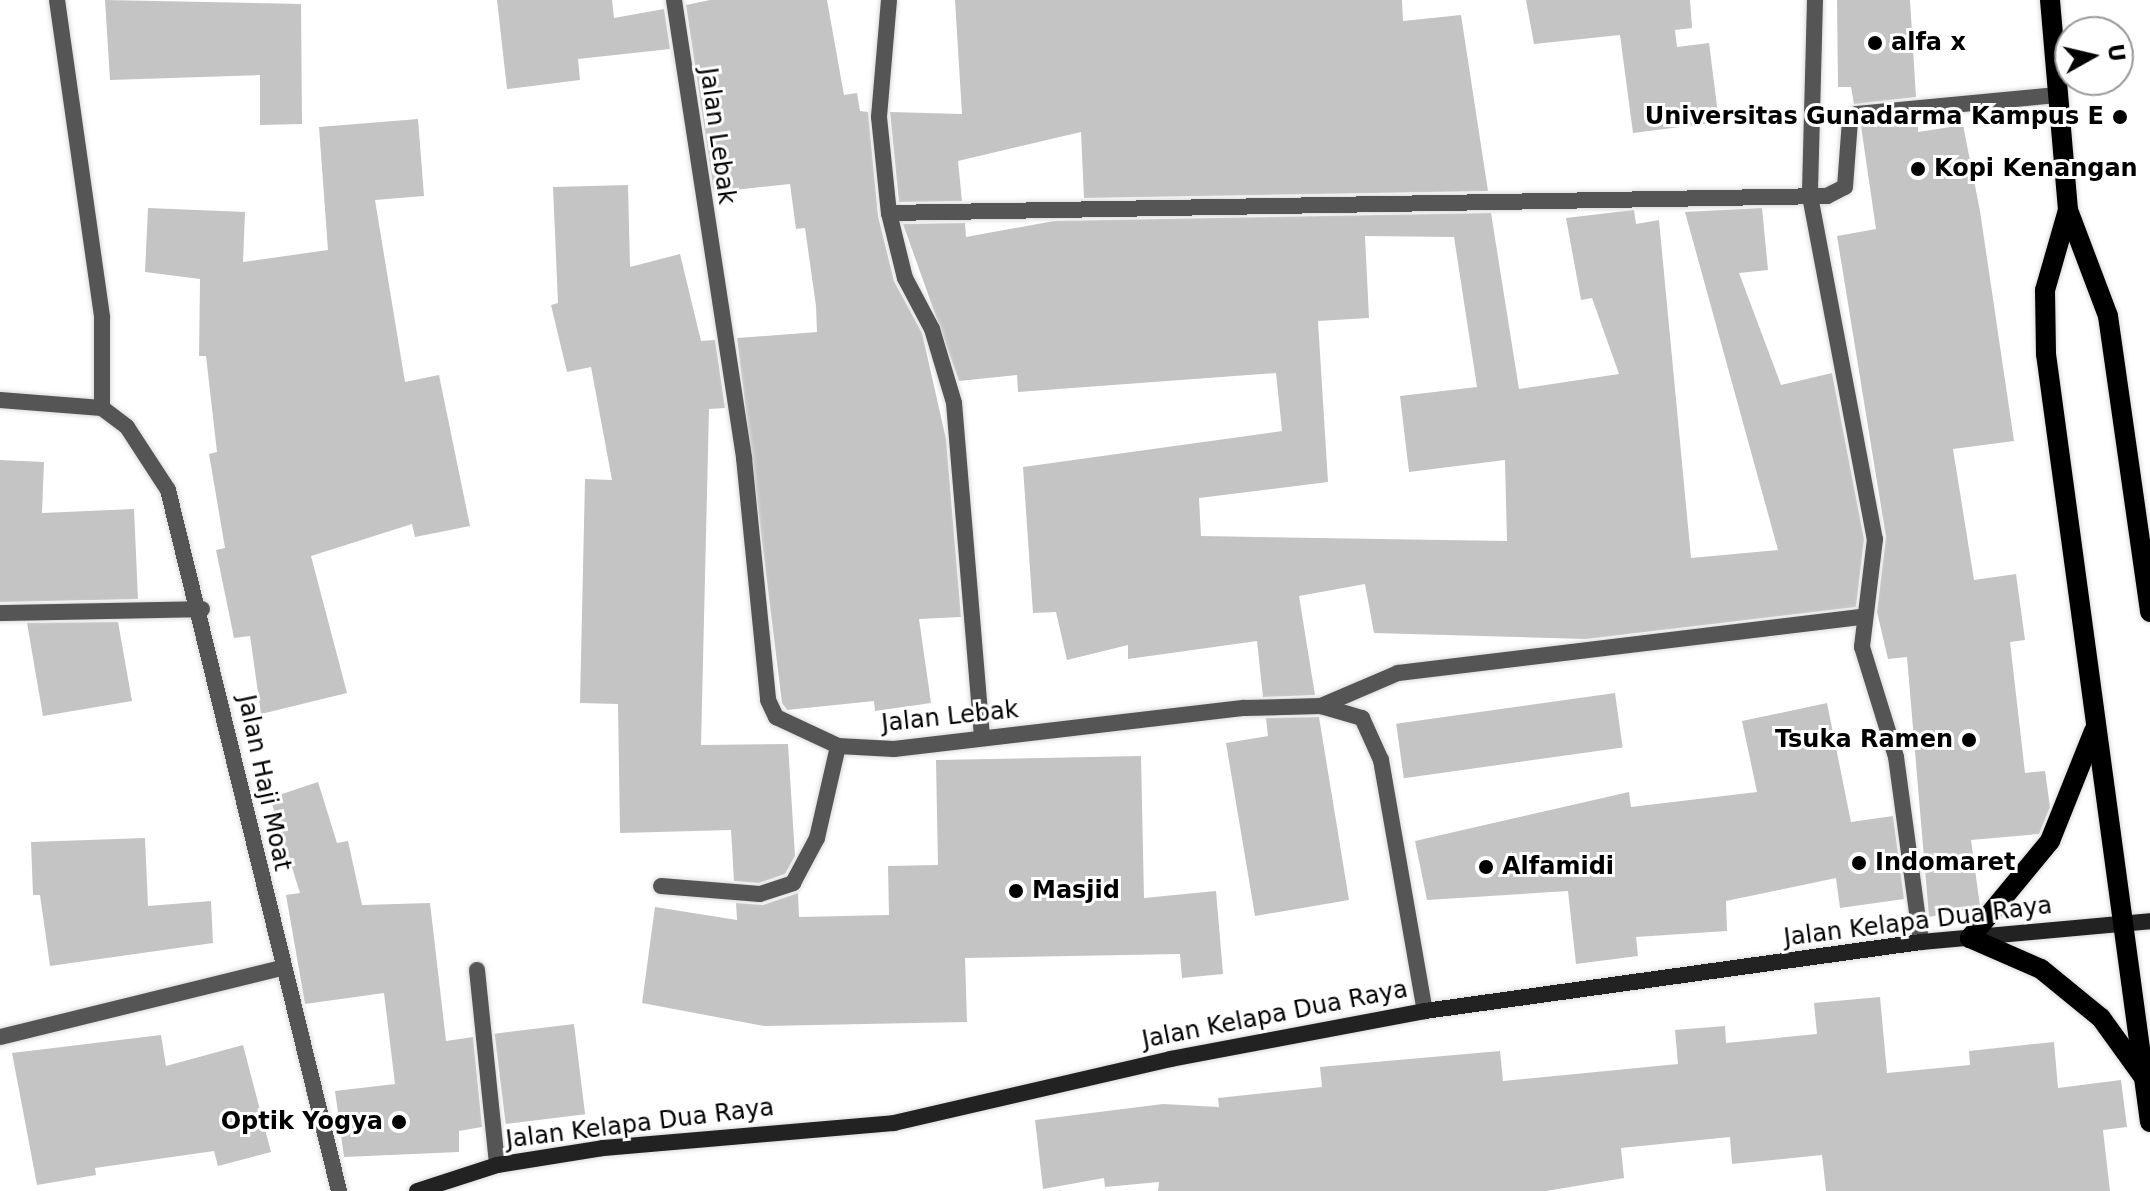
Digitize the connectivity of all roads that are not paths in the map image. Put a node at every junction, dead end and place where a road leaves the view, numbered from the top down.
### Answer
1 (57, 0) edge
2 (674, 0) edge
3 (889, 0) edge
4 (1815, 0) edge
5 (2050, 0) edge
6 (2054, 54) edge
7 (2054, 95) edge
8 (2057, 96) edge
9 (1810, 196) junction
10 (2068, 210) junction
11 (889, 213) junction
12 (0, 400) edge
13 (102, 408) junction
14 (202, 609) junction
15 (2150, 612) edge
16 (0, 613) edge
17 (1861, 617) junction
18 (1321, 706) junction
19 (2097, 723) junction
20 (982, 738) junction
21 (838, 746) junction
22 (661, 886) dead end
23 (2150, 921) edge
24 (2126, 923) junction
25 (1970, 938) junction
26 (1921, 942) junction
27 (280, 968) junction
28 (477, 970) dead end
29 (1425, 1011) junction
30 (0, 1037) edge
31 (2146, 1082) junction
32 (2150, 1122) edge
33 (497, 1165) junction
34 (339, 1191) edge
35 (417, 1191) edge

1 - 13 street
2 - 21 street, Jalan Lebak
3 - 11 street
4 - 9 street
5 - 6 main road
7 - 9 street
8 - 10 main road
9 - 11 street
9 - 17 street
10 - 15 main road
10 - 19 main road
11 - 20 street
12 - 13 street
13 - 14 street, Jalan Haji Moat
14 - 16 street
14 - 27 street, Jalan Haji Moat
17 - 18 street
17 - 26 street
18 - 20 street, Jalan Lebak
18 - 29 street, Jalan Lebak
19 - 24 main road
19 - 25 main road
20 - 21 street, Jalan Lebak
21 - 22 street
23 - 24 main road, Jalan Kelapa Dua Raya
24 - 25 main road, Jalan Kelapa Dua Raya
24 - 31 main road
25 - 26 main road, Jalan Kelapa Dua Raya
25 - 31 main road
26 - 29 main road, Jalan Kelapa Dua Raya
27 - 30 street
27 - 34 street, Jalan Haji Moat
28 - 33 street
29 - 33 main road, Jalan Kelapa Dua Raya
31 - 32 main road
33 - 35 main road, Jalan Kelapa Dua Raya

